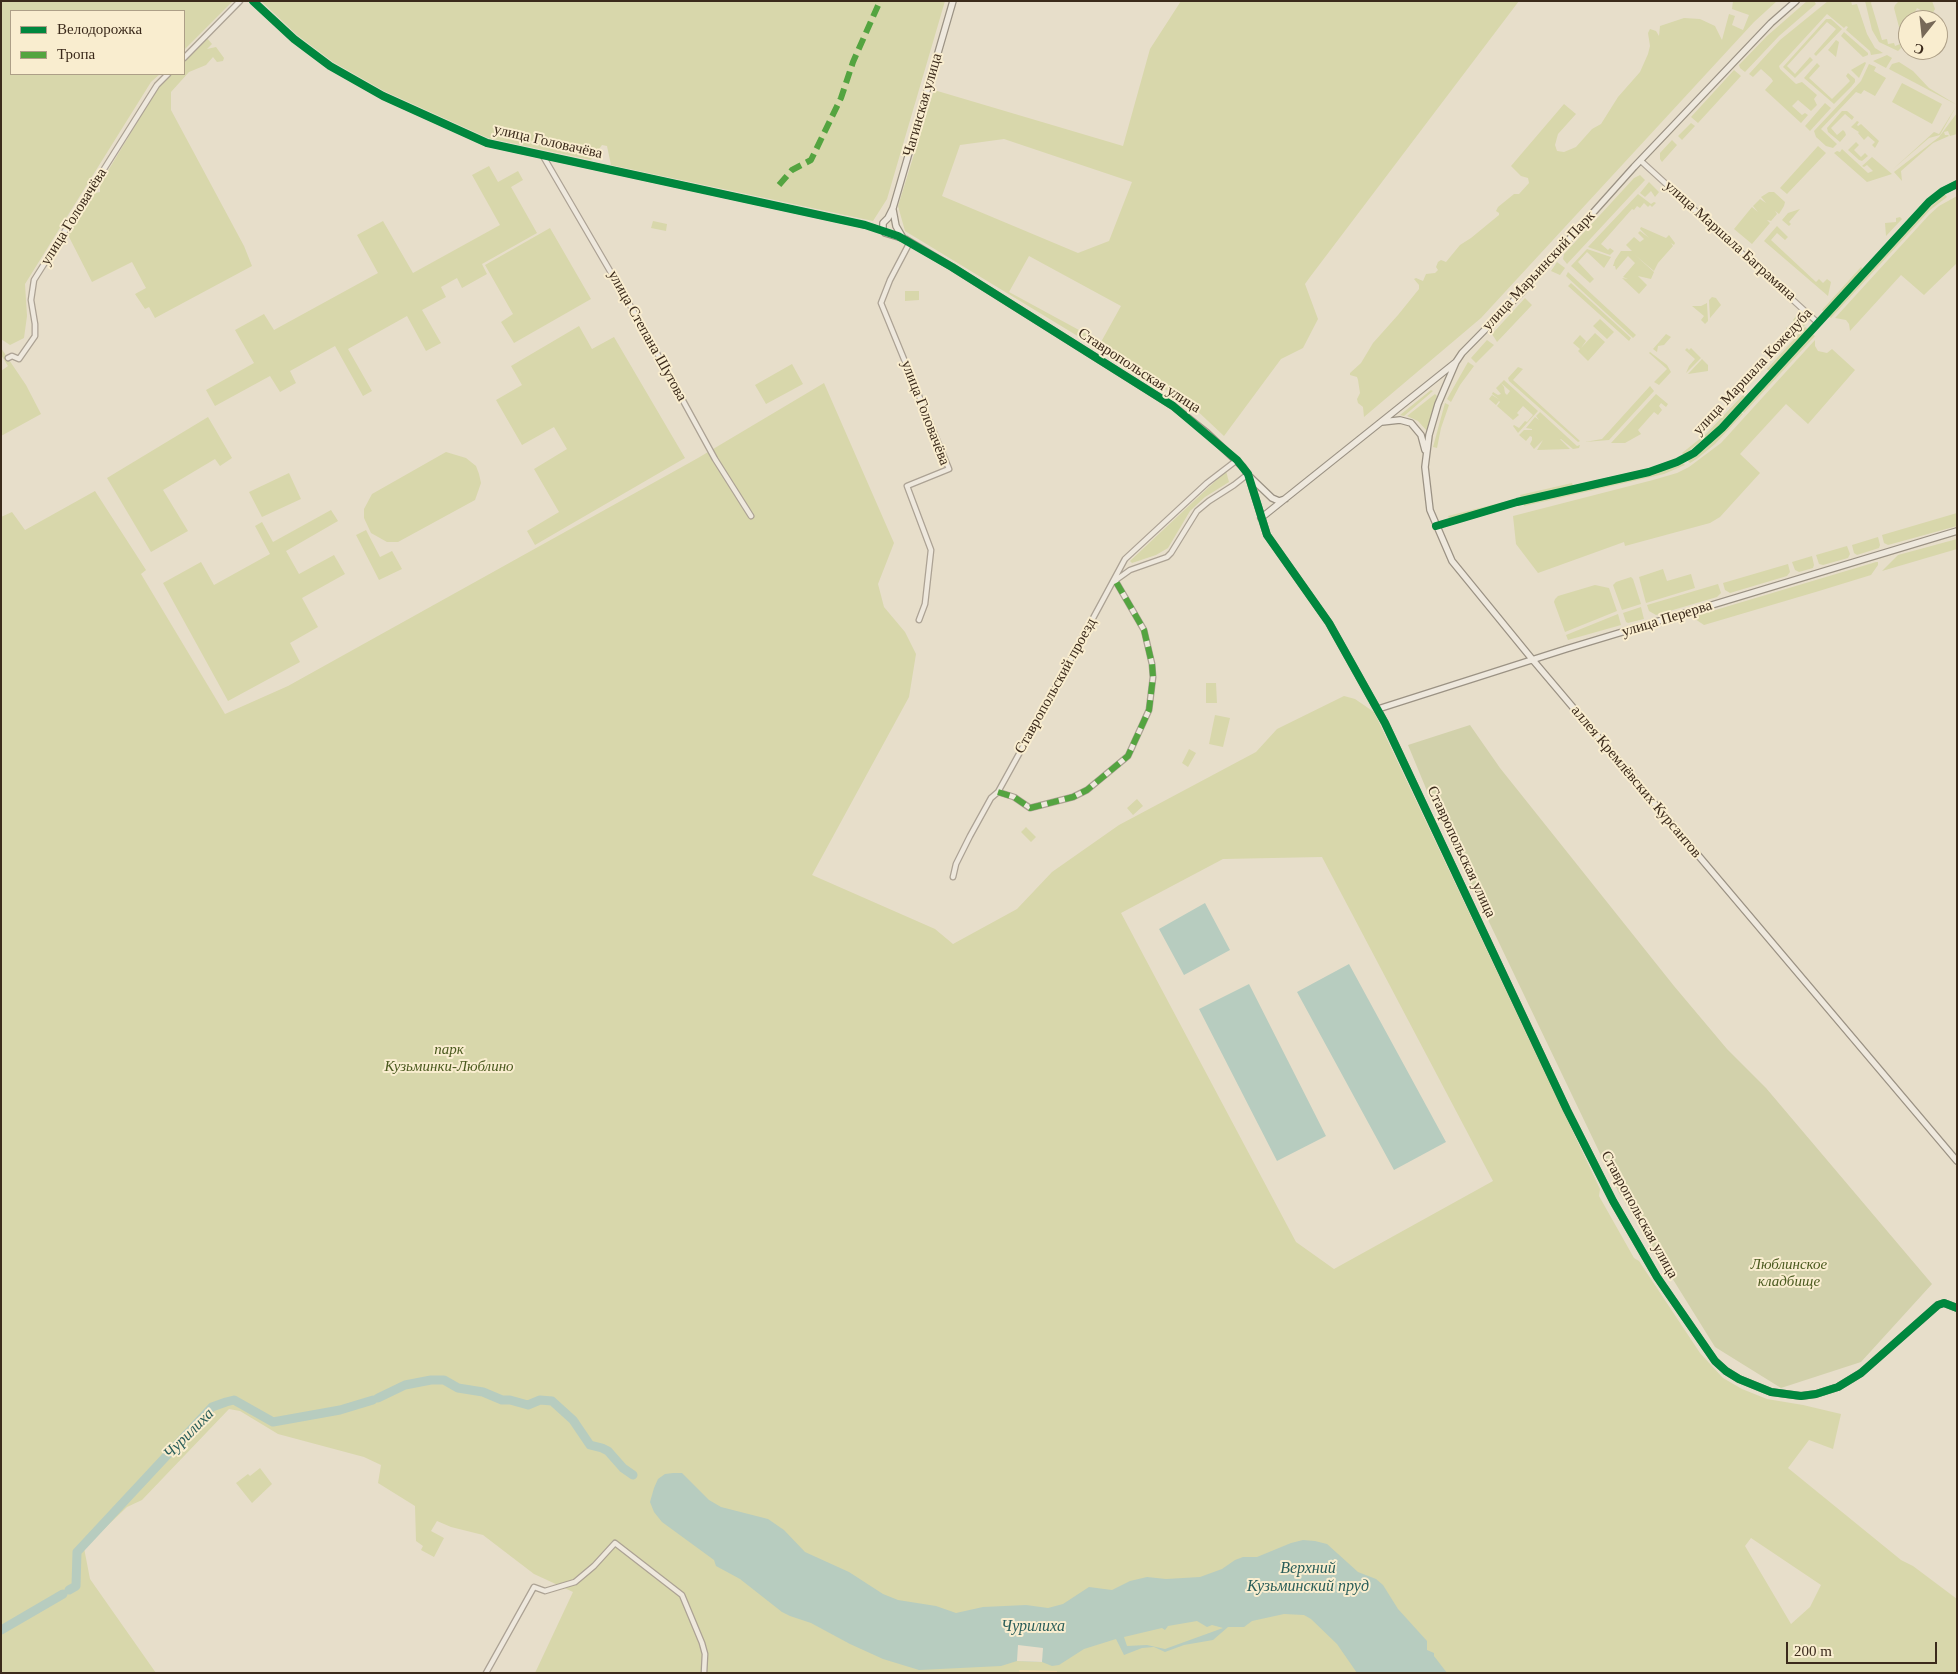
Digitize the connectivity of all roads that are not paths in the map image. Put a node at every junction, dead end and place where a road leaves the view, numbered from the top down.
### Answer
1 (240, 1) edge
2 (253, 1) edge
3 (953, 1) edge
4 (1796, 1) edge
5 (185, 57) edge
6 (167, 75) edge
7 (544, 156) junction
8 (1641, 160) junction
9 (1957, 184) edge
10 (893, 208) junction
11 (885, 221) junction
12 (895, 225) junction
13 (871, 227) junction
14 (887, 233) junction
15 (907, 241) junction
16 (1818, 323) junction
17 (8, 358) dead end
18 (1456, 362) junction
19 (1382, 422) junction
20 (1426, 457) junction
21 (1237, 460) junction
22 (1248, 474) junction
23 (1287, 499) junction
24 (751, 516) dead end
25 (1261, 518) junction
26 (1436, 526) junction
27 (1957, 532) edge
28 (1115, 580) junction
29 (920, 620) dead end
30 (1532, 659) junction
31 (1378, 709) junction
32 (998, 792) junction
33 (953, 877) dead end
34 (1957, 1161) edge
35 (1957, 1308) edge
36 (486, 1673) edge
37 (704, 1673) edge

1 - 5 street
2 - 7 street, улица Головачёва
3 - 10 street, Чагинская улица
4 - 8 street, улица Марьинский Парк
6 - 17 street, улица Головачёва
7 - 13 street, улица Головачёва
7 - 24 street, улица Степана Шутова
8 - 16 street, улица Маршала Баграмяна
8 - 18 street, улица Марьинский Парк
9 - 16 street, улица Маршала Кожедуба
10 - 11 street, Чагинская улица
10 - 12 street, Чагинская улица
11 - 12 street
11 - 13 street
11 - 14 street
12 - 14 street
12 - 15 street, Ставропольская улица
13 - 14 street, улица Головачёва
14 - 15 street, Ставропольская улица
15 - 21 street, Ставропольская улица
15 - 29 street, улица Головачёва
16 - 26 street, улица Маршала Кожедуба
18 - 19 street, улица Марьинский Парк
18 - 20 street, аллея Кремлёвских Курсантов
19 - 20 street
19 - 23 street, улица Марьинский Парк
20 - 26 street, аллея Кремлёвских Курсантов
21 - 22 street, Ставропольская улица
21 - 28 street, Ставропольский проезд
22 - 23 street
22 - 25 street, Ставропольская улица
22 - 28 street
23 - 25 street, улица Марьинский Парк
25 - 31 street, Ставропольская улица
26 - 30 street, аллея Кремлёвских Курсантов
27 - 30 street, улица Перерва
28 - 32 street, Ставропольский проезд
28 - 32 street
30 - 31 street, улица Перерва
30 - 34 street, аллея Кремлёвских Курсантов
31 - 35 street, Ставропольская улица
32 - 33 street, Ставропольский проезд
36 - 37 street

